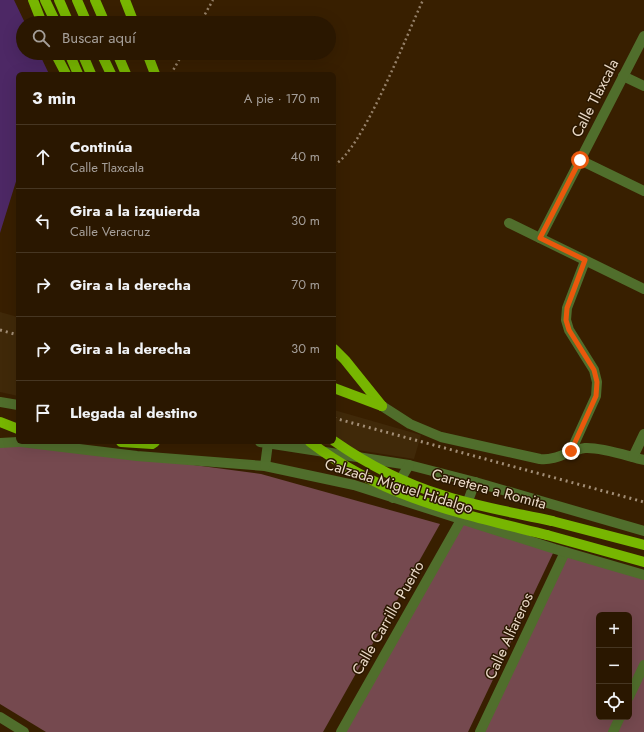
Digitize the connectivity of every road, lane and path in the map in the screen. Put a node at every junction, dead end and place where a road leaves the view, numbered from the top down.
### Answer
1 (33, 0) edge
2 (45, 0) edge
3 (59, 0) edge
4 (77, 0) edge
5 (95, 0) edge
6 (125, 0) edge
7 (213, 0) edge
8 (423, 0) edge
9 (39, 16) edge
10 (53, 16) edge
11 (66, 16) edge
12 (85, 16) edge
13 (101, 16) edge
14 (131, 16) edge
15 (204, 16) edge
16 (644, 36) edge
17 (59, 60) edge
18 (72, 60) edge
19 (85, 60) edge
20 (104, 60) edge
21 (120, 60) edge
22 (150, 60) edge
23 (179, 60) edge
24 (65, 72) edge
25 (77, 72) edge
26 (90, 72) edge
27 (110, 72) edge
28 (125, 72) edge
29 (154, 72) edge
30 (172, 72) edge
31 (623, 76) junction
32 (644, 86) edge
33 (580, 160) junction
34 (336, 164) edge
35 (644, 191) edge
36 (509, 222) dead end
37 (540, 238) junction
38 (585, 260) junction
39 (644, 289) edge
40 (336, 351) edge
41 (336, 389) edge
42 (0, 402) edge
43 (16, 405) edge
44 (382, 406) junction
45 (0, 422) edge
46 (16, 428) edge
47 (644, 434) edge
48 (16, 442) edge
49 (336, 442) edge
50 (0, 443) edge
51 (56, 444) edge
52 (264, 444) edge
53 (271, 444) edge
54 (313, 444) edge
55 (73, 445) edge
56 (571, 451) junction
57 (633, 457) junction
58 (644, 460) edge
59 (409, 465) junction
60 (266, 466) junction
61 (475, 482) junction
62 (393, 498) junction
63 (461, 520) junction
64 (644, 531) edge
65 (644, 545) edge
66 (565, 552) junction
67 (644, 562) edge
68 (644, 575) edge
69 (644, 665) edge
70 (632, 691) edge
71 (0, 717) edge
72 (619, 720) edge
73 (24, 732) edge
74 (341, 732) edge
75 (480, 732) edge
76 (613, 732) edge

1 - 9 main road
2 - 10 main road
3 - 11 main road
4 - 12 main road
5 - 13 main road
6 - 14 main road
7 - 15 path
8 - 34 path
16 - 31 street, Calle Tlaxcala
17 - 24 main road
18 - 25 main road
19 - 26 main road
20 - 27 main road
21 - 28 main road
22 - 29 main road
23 - 30 path
31 - 32 street
31 - 33 street, Calle Tlaxcala
33 - 35 street
33 - 37 street, Calle Tlaxcala
36 - 37 street
37 - 38 street
38 - 39 street
38 - 56 street
40 - 44 main road
41 - 44 main road
42 - 43 street
44 - 56 street
45 - 46 main road
47 - 57 street
48 - 50 street
49 - 65 main road, Carretera a Romita, bridge
51 - 55 street, Calzada Miguel Hidalgo
52 - 60 street
53 - 59 street
54 - 67 main road, Carretera a Romita, bridge
55 - 60 street, Calzada Miguel Hidalgo
56 - 57 street
57 - 58 street
59 - 61 street
59 - 62 street
60 - 62 street, Calzada Miguel Hidalgo
61 - 63 street, Calle Carrillo Puerto
61 - 64 street
62 - 63 street, Calzada Miguel Hidalgo
63 - 66 street, Calzada Miguel Hidalgo
63 - 74 street, Calle Carrillo Puerto
66 - 68 street, Calzada Miguel Hidalgo
66 - 75 street, Calle Alfareros
69 - 70 street
71 - 73 street
72 - 76 street

